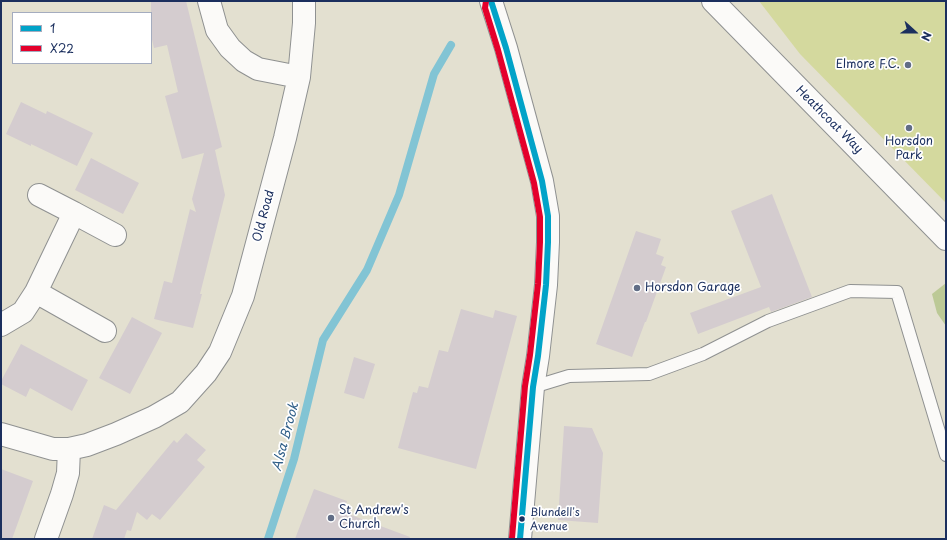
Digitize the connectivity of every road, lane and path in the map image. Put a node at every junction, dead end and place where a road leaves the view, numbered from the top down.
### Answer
1 (209, 1) edge
2 (304, 1) edge
3 (713, 1) edge
4 (492, 3) edge
5 (299, 77) junction
6 (39, 195) dead end
7 (74, 213) junction
8 (115, 235) dead end
9 (946, 239) edge
10 (36, 292) junction
11 (1, 325) edge
12 (105, 331) dead end
13 (533, 387) junction
14 (1, 434) edge
15 (69, 449) junction
16 (946, 454) edge
17 (46, 539) edge
18 (520, 539) edge

1 - 5 street
2 - 5 street, Old Road
3 - 9 street, Heathcoat Way
4 - 13 street
5 - 15 street, Old Road
6 - 7 street
7 - 8 street
7 - 10 street
10 - 11 street
10 - 12 street
13 - 16 lane
13 - 18 street
14 - 15 street, Old Road
15 - 17 street

